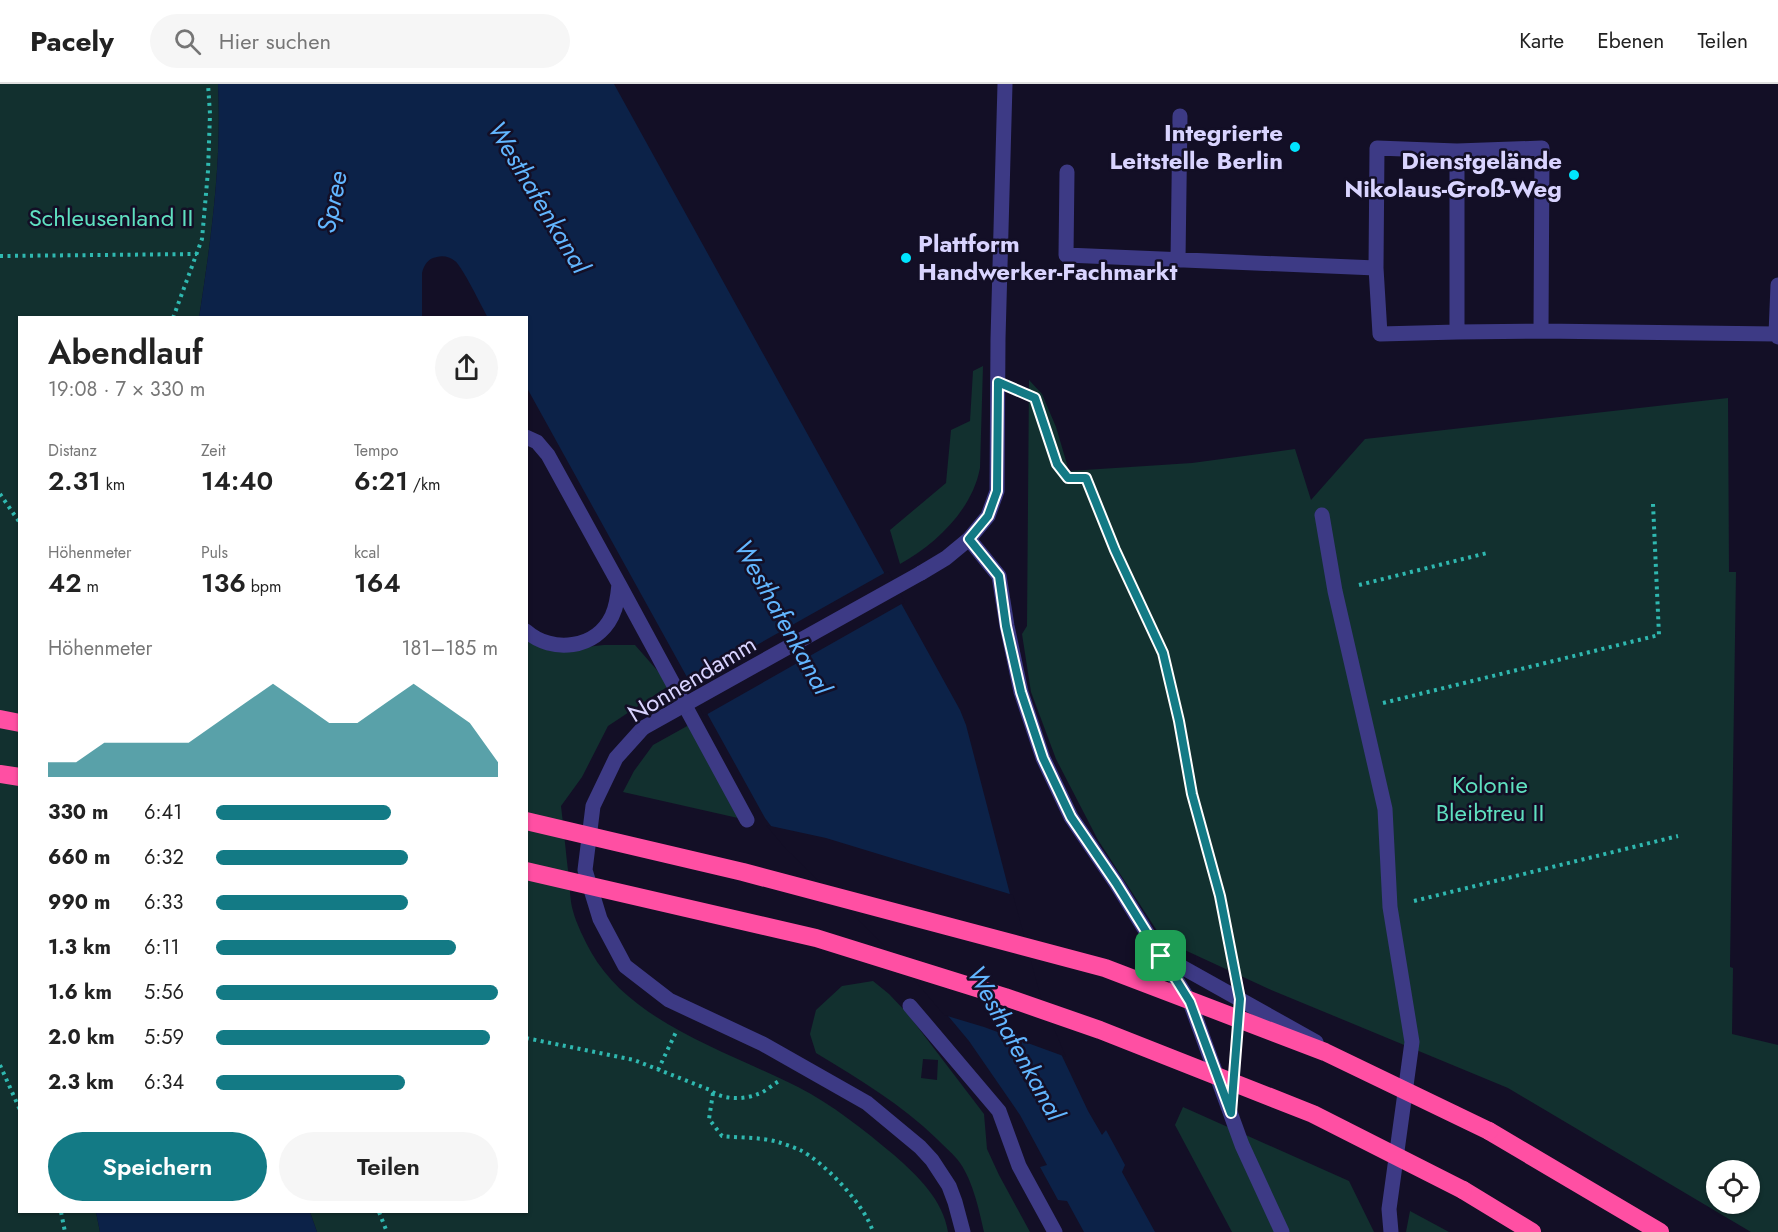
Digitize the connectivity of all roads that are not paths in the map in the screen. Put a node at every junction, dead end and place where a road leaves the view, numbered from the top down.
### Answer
1 (1005, 84) edge
2 (1180, 116) dead end
3 (1457, 151) junction
4 (1067, 172) dead end
5 (1178, 260) junction
6 (1376, 268) junction
7 (1778, 285) edge
8 (1541, 331) junction
9 (1457, 332) junction
10 (1777, 335) edge
11 (528, 437) edge
12 (1322, 515) dead end
13 (969, 539) junction
14 (619, 584) junction
15 (528, 632) edge
16 (0, 719) edge
17 (18, 723) edge
18 (0, 774) edge
19 (18, 777) edge
20 (747, 820) dead end
21 (528, 821) edge
22 (528, 870) edge
23 (1161, 956) junction
24 (910, 1006) dead end
25 (1406, 1093) junction
26 (963, 1232) edge
27 (1056, 1232) edge
28 (1282, 1232) edge
29 (1391, 1232) edge
30 (1532, 1232) edge
31 (1660, 1232) edge

1 - 13 street, Nonnendamm
2 - 5 street
3 - 6 street
3 - 8 street
3 - 9 street
4 - 5 street
5 - 6 street
6 - 9 street
7 - 10 street
8 - 9 street
8 - 10 street
11 - 14 street
12 - 25 street
13 - 23 street
13 - 26 street, Nonnendamm, bridge
14 - 15 street
14 - 20 street
16 - 17 highway
18 - 19 highway
21 - 31 highway, bridge
22 - 30 highway, bridge
23 - 25 street
23 - 28 street
24 - 27 street
25 - 29 street

